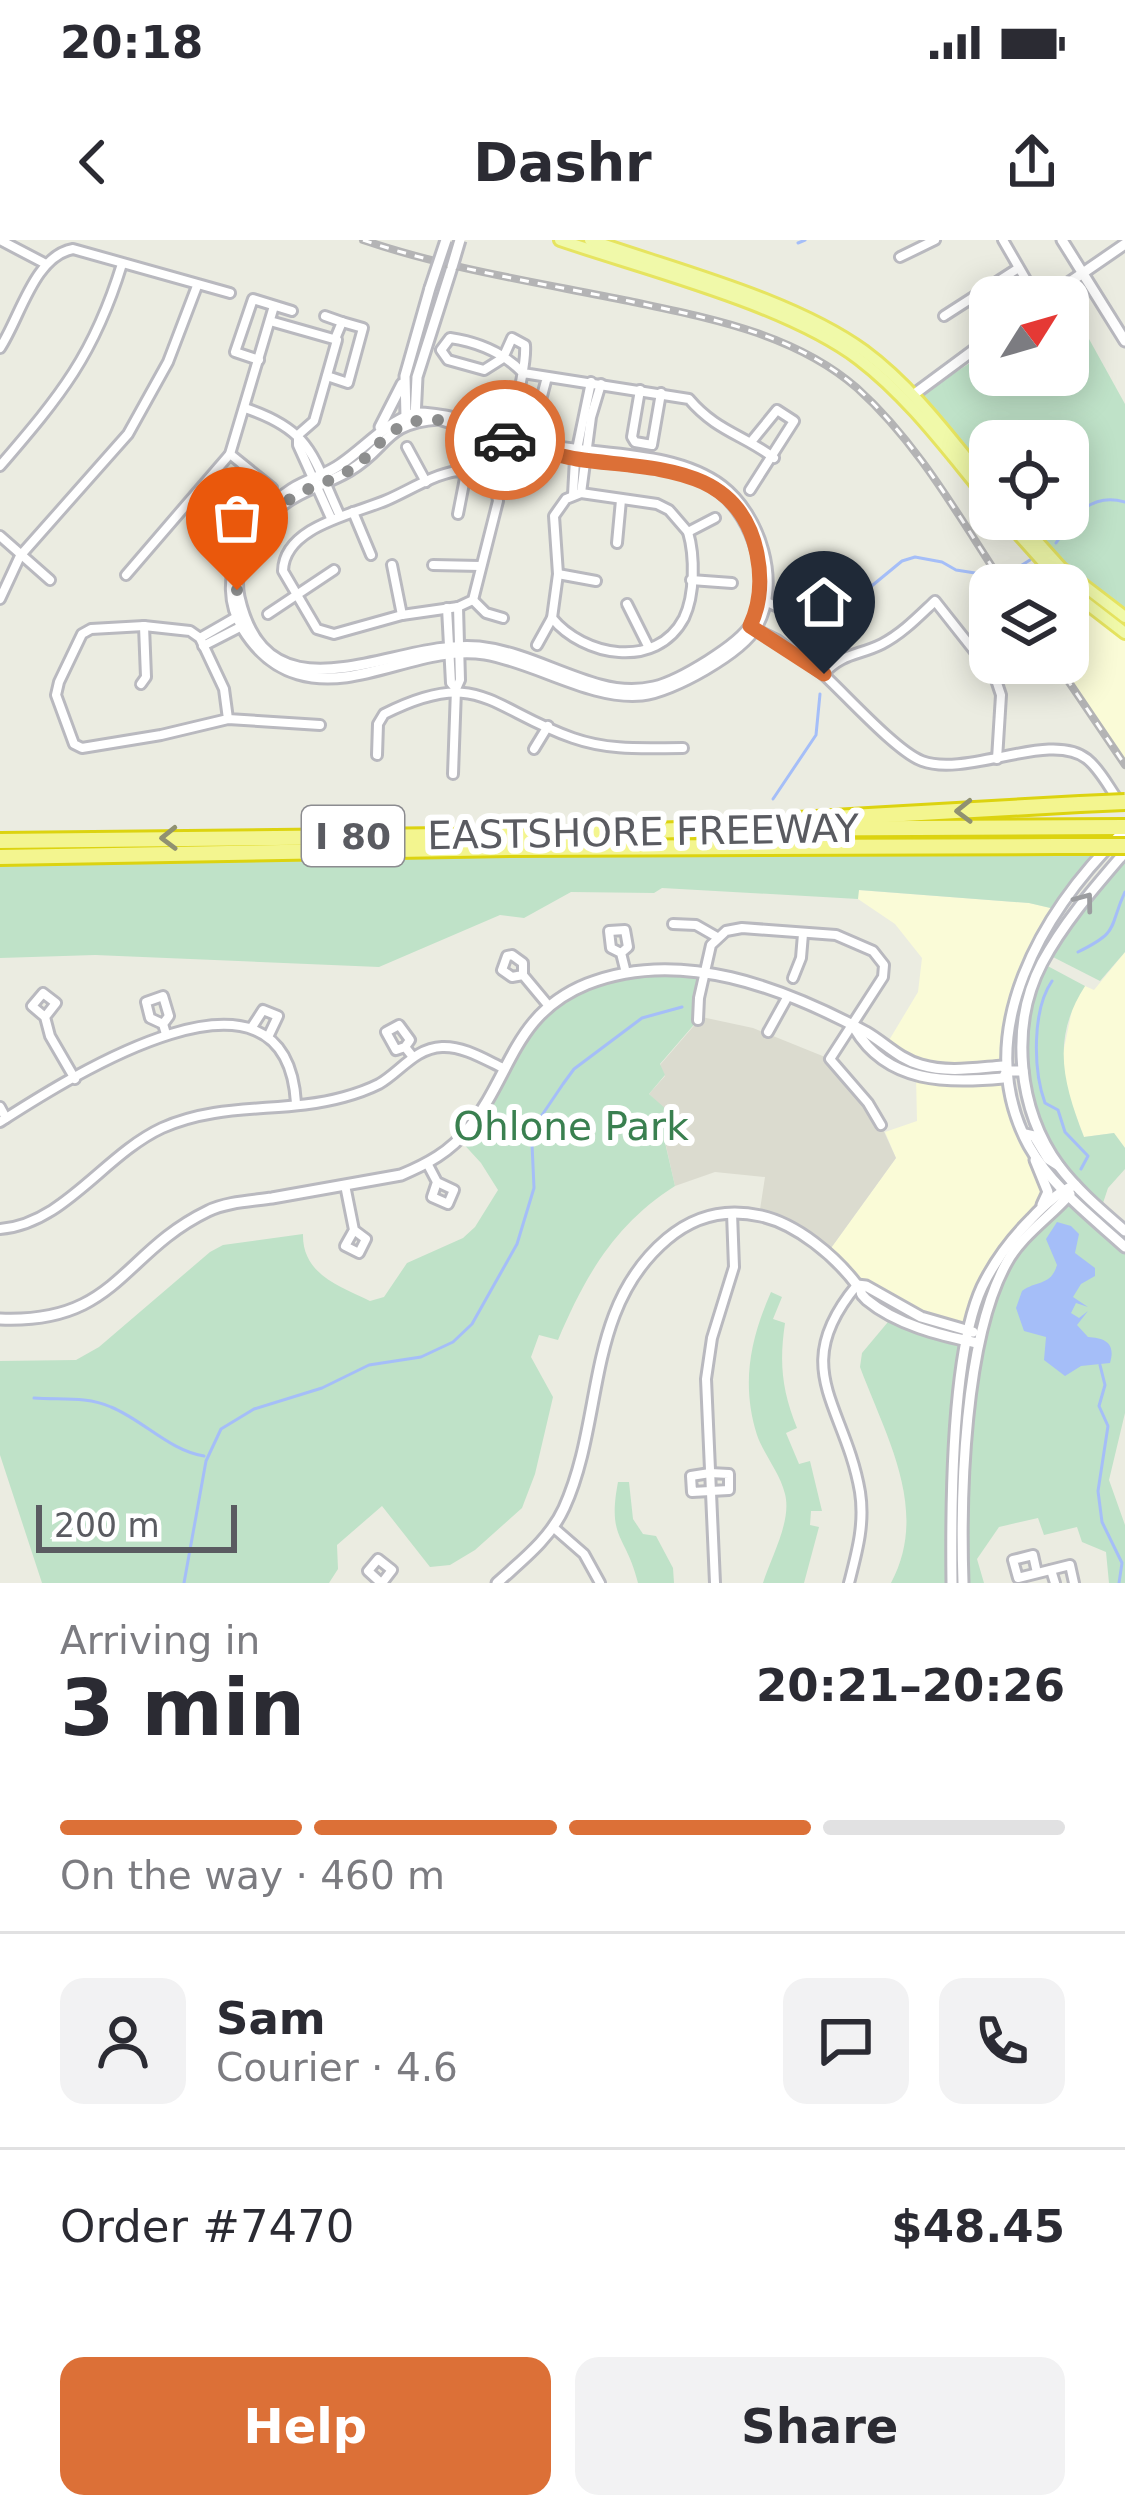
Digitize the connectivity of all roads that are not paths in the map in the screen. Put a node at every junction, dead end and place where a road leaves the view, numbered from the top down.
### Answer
1 (446, 240) edge
2 (460, 240) edge
3 (560, 240) edge
4 (590, 240) edge
5 (935, 240) edge
6 (1003, 240) edge
7 (1062, 240) edge
8 (2, 241) edge
9 (1125, 244) edge
10 (900, 257) dead end
11 (46, 264) junction
12 (122, 264) junction
13 (1017, 269) junction
14 (1082, 272) junction
15 (1022, 276) edge
16 (1077, 276) edge
17 (197, 286) junction
18 (230, 292) dead end
19 (274, 306) junction
20 (292, 311) dead end
21 (325, 316) dead end
22 (944, 316) dead end
23 (270, 321) junction
24 (342, 322) junction
25 (335, 339) junction
26 (1125, 340) edge
27 (1, 345) edge
28 (969, 354) edge
29 (503, 358) junction
30 (259, 360) junction
31 (523, 373) junction
32 (327, 376) junction
33 (547, 377) junction
34 (411, 378) junction
35 (596, 383) junction
36 (640, 390) junction
37 (661, 392) junction
38 (913, 395) junction
39 (244, 408) junction
40 (440, 413) junction
41 (411, 419) junction
42 (377, 433) junction
43 (298, 435) junction
44 (751, 442) junction
45 (407, 447) dead end
46 (230, 454) junction
47 (581, 454) junction
48 (774, 458) junction
49 (510, 462) dead end
50 (969, 462) edge
51 (0, 466) edge
52 (466, 473) junction
53 (969, 476) edge
54 (319, 480) junction
55 (426, 482) junction
56 (496, 484) junction
57 (272, 488) dead end
58 (750, 490) dead end
59 (577, 494) junction
60 (621, 500) junction
61 (353, 512) junction
62 (458, 514) dead end
63 (335, 516) junction
64 (715, 518) dead end
65 (688, 532) junction
66 (0, 536) edge
67 (1024, 540) edge
68 (1036, 540) edge
69 (616, 544) dead end
70 (371, 555) dead end
71 (20, 556) junction
72 (1045, 564) edge
73 (392, 565) dead end
74 (433, 566) dead end
75 (480, 566) junction
76 (334, 570) dead end
77 (842, 572) dead end
78 (126, 574) dead end
79 (558, 574) junction
80 (50, 580) dead end
81 (691, 580) junction
82 (596, 581) dead end
83 (732, 583) dead end
84 (295, 592) junction
85 (0, 599) edge
86 (473, 600) junction
87 (765, 601) junction
88 (627, 604) dead end
89 (1089, 605) edge
90 (458, 607) junction
91 (447, 608) junction
92 (268, 614) dead end
93 (402, 615) junction
94 (1125, 617) edge
95 (503, 618) dead end
96 (552, 618) junction
97 (242, 620) junction
98 (144, 626) junction
99 (753, 628) junction
100 (1125, 633) edge
101 (201, 642) junction
102 (537, 645) dead end
103 (648, 646) junction
104 (455, 649) junction
105 (824, 674) junction
106 (141, 684) dead end
107 (456, 689) junction
108 (228, 719) junction
109 (320, 725) dead end
110 (548, 726) junction
111 (683, 748) dead end
112 (534, 749) dead end
113 (377, 755) dead end
114 (997, 759) junction
115 (453, 774) dead end
116 (1125, 805) edge
117 (1125, 828) edge
118 (706, 829) junction
119 (0, 841) edge
120 (1125, 849) edge
121 (0, 857) edge
122 (673, 924) dead end
123 (802, 934) junction
124 (717, 937) junction
125 (621, 953) dead end
126 (705, 972) junction
127 (626, 973) junction
128 (523, 975) dead end
129 (793, 978) dead end
130 (788, 996) junction
131 (548, 1005) junction
132 (46, 1017) dead end
133 (698, 1020) dead end
134 (252, 1027) junction
135 (854, 1027) junction
136 (768, 1031) dead end
137 (269, 1035) junction
138 (405, 1047) dead end
139 (413, 1058) junction
140 (502, 1068) junction
141 (1008, 1071) junction
142 (1023, 1071) junction
143 (75, 1079) junction
144 (296, 1103) junction
145 (0, 1107) edge
146 (3, 1119) edge
147 (881, 1125) dead end
148 (1027, 1139) junction
149 (428, 1163) junction
150 (1059, 1166) junction
151 (437, 1182) dead end
152 (345, 1185) junction
153 (1075, 1185) junction
154 (1066, 1193) junction
155 (732, 1213) junction
156 (1035, 1214) junction
157 (0, 1229) edge
158 (354, 1230) dead end
159 (1125, 1231) edge
160 (1125, 1247) edge
161 (857, 1285) junction
162 (0, 1319) edge
163 (972, 1337) junction
164 (710, 1474) junction
165 (711, 1493) junction
166 (553, 1527) junction
167 (1051, 1570) junction
168 (1037, 1573) dead end
169 (497, 1583) edge
170 (600, 1583) edge
171 (715, 1583) edge
172 (849, 1583) edge
173 (952, 1583) edge
174 (963, 1583) edge
175 (1055, 1583) edge
176 (1074, 1583) edge

1 - 34 street, bridge
2 - 34 street, bridge
3 - 53 main road
4 - 38 main road
5 - 10 street
6 - 13 street
7 - 14 street
8 - 11 street
9 - 14 street
11 - 12 street
11 - 27 street
12 - 17 street
12 - 51 street
13 - 15 street
13 - 22 street
14 - 16 street
14 - 26 street
17 - 18 street
17 - 71 street
19 - 20 street
19 - 23 street
19 - 30 street
21 - 24 street
23 - 25 street
23 - 30 street
24 - 25 street
24 - 32 street
25 - 32 street
28 - 38 street
29 - 29 street
29 - 31 street
29 - 31 street
30 - 39 street
31 - 33 street
31 - 33 street
32 - 43 street
33 - 35 street
34 - 40 street
34 - 41 street
34 - 42 street
35 - 36 street
35 - 47 street
36 - 37 street
36 - 37 street
37 - 44 street
38 - 50 main road
39 - 43 street
39 - 46 street
40 - 41 street
40 - 47 street
41 - 42 street
41 - 47 street
41 - 54 street
42 - 54 street
43 - 54 street
44 - 48 street
44 - 48 street
45 - 55 street
46 - 57 street
46 - 78 street
47 - 59 street
47 - 87 street
47 - 99 street
48 - 58 street
49 - 56 street
52 - 55 street
52 - 56 street
52 - 62 street
54 - 63 street
54 - 97 street
55 - 61 street
56 - 75 street
59 - 60 street
59 - 79 street
60 - 65 street
60 - 69 street
61 - 63 street
61 - 70 street
63 - 84 street
64 - 65 street
65 - 81 street
66 - 71 street
67 - 72 main road
68 - 94 main road
71 - 80 street
71 - 85 street
73 - 93 street
74 - 75 street
75 - 86 street
76 - 84 street
77 - 87 street
79 - 82 street
79 - 96 street
81 - 83 street
81 - 103 street
84 - 92 street
84 - 93 street
86 - 90 street
86 - 95 street
87 - 99 street
88 - 103 street
89 - 100 main road
90 - 91 street
90 - 104 street
91 - 93 street
91 - 104 street
96 - 102 street
96 - 103 street
97 - 101 street
97 - 104 street
98 - 101 street
98 - 106 street
98 - 108 street
99 - 104 street
99 - 105 street
101 - 108 street
104 - 107 street
105 - 114 street
105 - 114 street
107 - 110 street
107 - 113 street
107 - 115 street
108 - 109 street
110 - 111 street
110 - 112 street
114 - 116 street
116 -> 118 highway, bridge
117 - 118 highway, EASTSHORE FREEWAY / I 80
117 - 141 street
118 -> 119 highway, EASTSHORE FREEWAY / I 80
120 - 121 highway, EASTSHORE FREEWAY / I 80, bridge
142 -> 120 street
122 - 124 street
123 - 124 street
123 - 129 street
123 - 135 street
124 - 126 street
125 - 127 street
126 - 127 street
126 - 130 street
126 - 133 street
127 - 131 street
128 - 131 street
130 - 135 street
130 - 136 street
131 - 140 street
132 - 143 street
134 - 137 street
134 - 137 street
134 - 143 street
135 - 141 street
135 - 147 street
137 - 144 street
138 - 139 street
139 - 140 street
139 - 144 street
140 - 149 street
141 - 142 street
141 - 148 street
142 - 150 street
143 - 146 street
144 - 157 street
145 - 146 street
148 - 150 street
148 - 154 street
148 - 156 street
149 - 151 street
149 - 152 street
150 - 153 street
152 - 158 street
152 - 162 street
153 - 154 street
153 - 159 street
154 - 156 street
154 - 160 street
154 - 163 street
155 - 161 street
155 - 164 street
155 - 166 street
156 - 163 street
161 - 163 street
161 - 172 street
163 - 173 street
163 - 174 street
164 - 165 street
164 - 165 street
164 - 165 street
165 - 171 street
166 - 169 street
166 - 170 street
167 - 168 street
167 - 175 street
167 - 176 street

